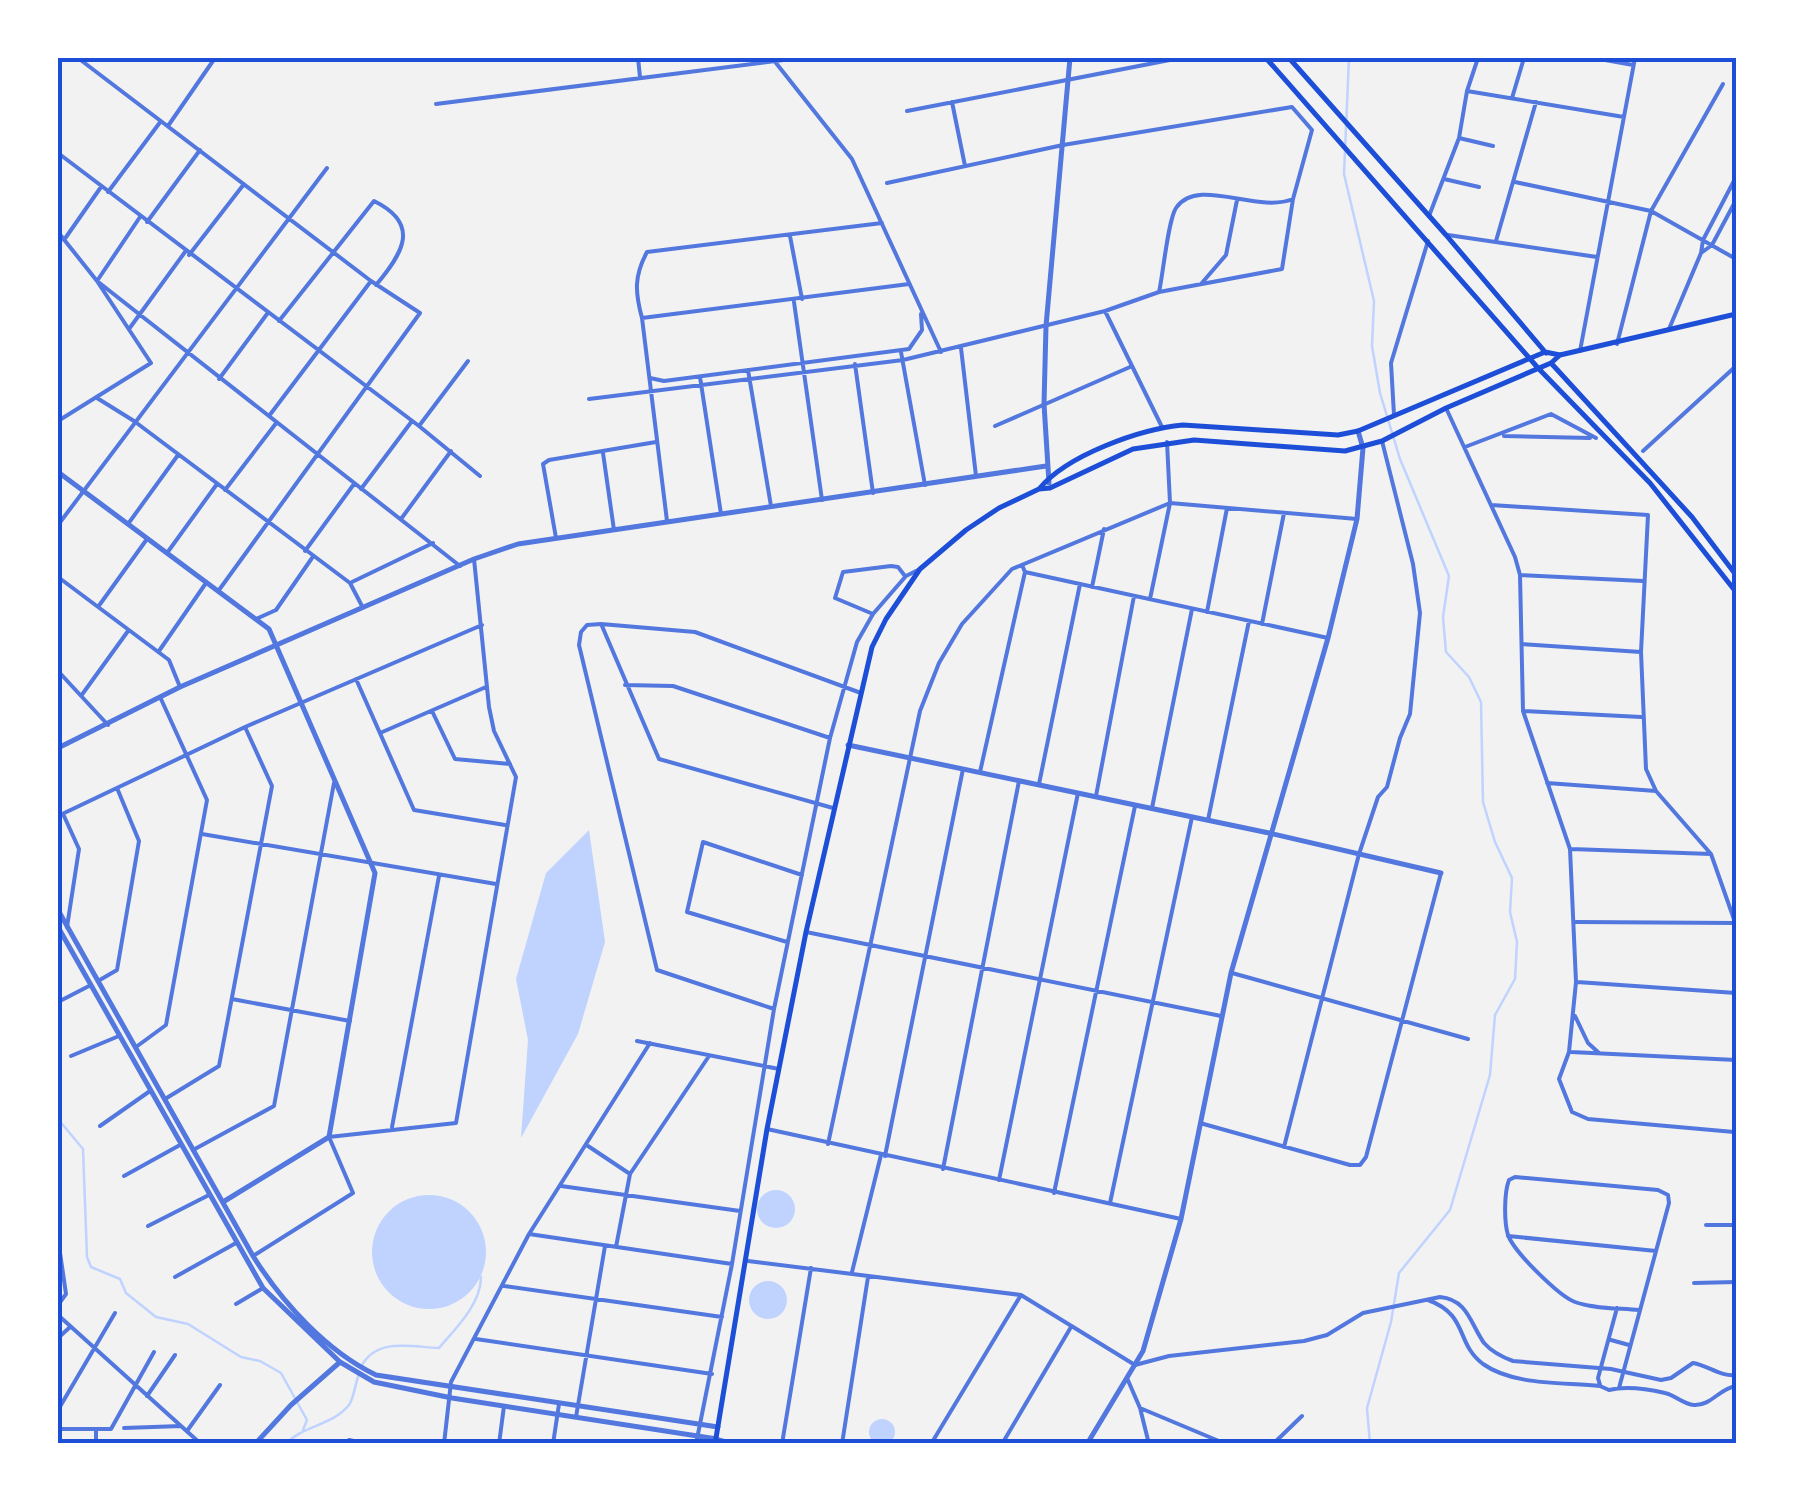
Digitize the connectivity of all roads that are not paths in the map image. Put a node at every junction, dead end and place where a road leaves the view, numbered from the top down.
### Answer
1 (78, 58) edge
2 (638, 58) edge
3 (799, 58) edge
4 (1070, 58) edge
5 (1180, 58) edge
6 (1266, 58) edge
7 (1289, 58) edge
8 (1478, 58) edge
9 (1524, 58) edge
10 (1594, 58) edge
11 (1635, 58) edge
12 (212, 59) edge
13 (765, 60) edge
14 (776, 62) junction
15 (1634, 66) junction
16 (640, 77) junction
17 (1069, 78) junction
18 (1723, 84) dead end
19 (1467, 92) junction
20 (1512, 98) junction
21 (952, 102) junction
22 (1536, 102) junction
23 (436, 104) dead end
24 (908, 111) dead end
25 (1624, 117) junction
26 (161, 121) junction
27 (168, 126) junction
28 (1460, 138) junction
29 (1064, 145) junction
30 (1492, 146) dead end
31 (200, 150) junction
32 (58, 154) edge
33 (966, 166) junction
34 (327, 168) dead end
35 (1736, 176) edge
36 (1443, 179) junction
37 (1515, 182) junction
38 (244, 184) junction
39 (886, 184) dead end
40 (101, 187) junction
41 (1478, 187) dead end
42 (108, 192) junction
43 (1293, 199) junction
44 (1237, 200) junction
45 (1736, 200) edge
46 (1607, 201) junction
47 (1651, 211) junction
48 (1430, 216) junction
49 (140, 217) junction
50 (289, 218) junction
51 (147, 222) junction
52 (882, 223) junction
53 (58, 232) edge
54 (1446, 235) junction
55 (790, 236) junction
56 (64, 240) junction
57 (1428, 240) junction
58 (1703, 240) junction
59 (1496, 241) junction
60 (1712, 245) junction
61 (333, 252) junction
62 (1701, 253) junction
63 (187, 254) junction
64 (1596, 257) junction
65 (1736, 259) edge
66 (97, 282) junction
67 (374, 283) junction
68 (909, 284) junction
69 (1201, 284) junction
70 (234, 290) junction
71 (1160, 292) junction
72 (802, 299) junction
73 (794, 300) junction
74 (921, 310) junction
75 (1105, 311) junction
76 (267, 314) junction
77 (1736, 314) edge
78 (138, 316) junction
79 (642, 318) junction
80 (278, 322) junction
81 (1046, 326) junction
82 (1668, 329) junction
83 (129, 330) junction
84 (1617, 344) junction
85 (961, 348) junction
86 (901, 350) junction
87 (1580, 350) junction
88 (318, 352) junction
89 (941, 352) junction
90 (1545, 352) junction
91 (186, 353) junction
92 (1560, 355) junction
93 (854, 356) junction
94 (1529, 358) junction
95 (903, 360) junction
96 (468, 362) dead end
97 (1551, 362) junction
98 (805, 363) junction
99 (855, 366) junction
100 (1130, 366) junction
101 (1736, 366) edge
102 (1538, 368) junction
103 (748, 370) junction
104 (806, 372) junction
105 (700, 377) junction
106 (649, 378) junction
107 (220, 379) junction
108 (750, 379) junction
109 (702, 386) junction
110 (368, 389) junction
111 (650, 394) junction
112 (97, 398) junction
113 (589, 399) dead end
114 (1044, 404) junction
115 (1446, 408) junction
116 (269, 416) junction
117 (1393, 416) junction
118 (412, 421) junction
119 (58, 422) edge
120 (134, 422) junction
121 (276, 422) junction
122 (419, 426) junction
123 (995, 426) dead end
124 (1162, 428) junction
125 (1358, 432) junction
126 (1500, 436) junction
127 (1384, 440) junction
128 (656, 442) junction
129 (1167, 442) junction
130 (1465, 447) junction
131 (1363, 448) junction
132 (1642, 450) dead end
133 (451, 451) junction
134 (603, 453) junction
135 (178, 455) junction
136 (318, 455) junction
137 (1046, 466) junction
138 (58, 472) edge
139 (480, 476) dead end
140 (976, 476) junction
141 (1048, 478) junction
142 (217, 484) junction
143 (354, 484) junction
144 (925, 485) junction
145 (361, 488) junction
146 (1050, 488) junction
147 (1038, 489) junction
148 (225, 490) junction
149 (82, 491) junction
150 (873, 492) junction
151 (822, 500) junction
152 (1170, 503) junction
153 (1490, 505) junction
154 (771, 506) junction
155 (1228, 506) junction
156 (1284, 512) junction
157 (721, 514) junction
158 (401, 519) junction
159 (1357, 520) junction
160 (667, 521) junction
161 (268, 522) junction
162 (128, 524) junction
163 (58, 525) edge
164 (1104, 529) junction
165 (614, 530) junction
166 (147, 539) junction
167 (556, 540) junction
168 (433, 542) junction
169 (305, 550) junction
170 (167, 553) junction
171 (312, 556) junction
172 (474, 558) junction
173 (1022, 565) junction
174 (460, 566) junction
175 (920, 569) junction
176 (1025, 572) junction
177 (1520, 575) junction
178 (1736, 575) edge
179 (58, 576) edge
180 (906, 576) junction
181 (1643, 581) junction
182 (206, 583) junction
183 (350, 584) junction
184 (1080, 584) junction
185 (1092, 587) junction
186 (218, 592) junction
187 (1736, 592) edge
188 (1134, 596) junction
189 (1150, 600) junction
190 (98, 607) junction
191 (363, 607) junction
192 (1192, 609) junction
193 (1206, 612) junction
194 (872, 614) junction
195 (256, 619) junction
196 (1249, 621) junction
197 (600, 624) junction
198 (1262, 624) junction
199 (482, 626) junction
200 (129, 630) junction
201 (1328, 638) junction
202 (1522, 644) junction
203 (277, 646) junction
204 (159, 652) junction
205 (1641, 652) junction
206 (58, 670) edge
207 (64, 678) junction
208 (356, 679) junction
209 (58, 680) edge
210 (625, 685) junction
211 (844, 686) junction
212 (487, 687) junction
213 (180, 688) junction
214 (861, 693) junction
215 (81, 696) junction
216 (161, 700) junction
217 (301, 702) junction
218 (432, 711) junction
219 (1523, 712) junction
220 (1641, 717) junction
221 (108, 725) junction
222 (244, 727) junction
223 (380, 732) junction
224 (830, 738) junction
225 (848, 744) junction
226 (58, 748) edge
227 (188, 755) junction
228 (910, 758) junction
229 (510, 764) junction
230 (963, 769) junction
231 (980, 772) junction
232 (1020, 780) junction
233 (334, 784) junction
234 (1039, 784) junction
235 (1547, 784) junction
236 (116, 787) junction
237 (1656, 790) junction
238 (1078, 793) junction
239 (1096, 796) junction
240 (816, 804) junction
241 (1135, 805) junction
242 (833, 808) junction
243 (1152, 808) junction
244 (60, 815) edge
245 (1192, 817) junction
246 (1208, 820) junction
247 (507, 826) junction
248 (1269, 833) junction
249 (202, 834) junction
250 (260, 845) junction
251 (1570, 848) junction
252 (319, 854) junction
253 (1359, 854) junction
254 (1711, 854) junction
255 (370, 862) junction
256 (1441, 873) joint
257 (802, 875) junction
258 (439, 876) junction
259 (496, 884) junction
260 (58, 910) edge
261 (1574, 922) junction
262 (1736, 924) edge
263 (58, 927) edge
264 (67, 927) junction
265 (806, 932) junction
266 (60, 936) edge
267 (787, 942) junction
268 (870, 946) junction
269 (926, 957) junction
270 (985, 968) junction
271 (1230, 973) junction
272 (1040, 980) junction
273 (98, 982) junction
274 (1576, 982) junction
275 (90, 986) junction
276 (1097, 991) junction
277 (1736, 993) edge
278 (1323, 998) junction
279 (232, 999) junction
280 (58, 1002) edge
281 (1154, 1003) junction
282 (291, 1009) junction
283 (774, 1009) junction
284 (1573, 1014) junction
285 (1220, 1016) junction
286 (1404, 1020) junction
287 (350, 1021) junction
288 (119, 1036) junction
289 (1468, 1039) dead end
290 (636, 1041) dead end
291 (650, 1044) junction
292 (136, 1048) junction
293 (1569, 1052) junction
294 (1599, 1053) junction
295 (71, 1056) dead end
296 (709, 1056) junction
297 (1736, 1061) edge
298 (763, 1067) junction
299 (779, 1069) junction
300 (150, 1091) junction
301 (165, 1098) junction
302 (1200, 1123) junction
303 (100, 1126) dead end
304 (392, 1128) junction
305 (767, 1129) junction
306 (328, 1137) junction
307 (180, 1144) junction
308 (828, 1144) junction
309 (587, 1145) junction
310 (1284, 1147) junction
311 (194, 1150) junction
312 (186, 1154) junction
313 (883, 1156) junction
314 (944, 1169) junction
315 (630, 1174) junction
316 (124, 1176) dead end
317 (999, 1181) junction
318 (559, 1185) junction
319 (1054, 1193) junction
320 (209, 1195) junction
321 (624, 1196) junction
322 (223, 1202) junction
323 (1110, 1205) junction
324 (740, 1211) junction
325 (1181, 1219) junction
326 (1736, 1224) edge
327 (1706, 1225) dead end
328 (148, 1226) dead end
329 (529, 1234) junction
330 (1508, 1236) junction
331 (58, 1239) edge
332 (236, 1243) junction
333 (605, 1246) junction
334 (616, 1248) junction
335 (1656, 1252) junction
336 (252, 1256) junction
337 (748, 1260) junction
338 (732, 1264) junction
339 (810, 1268) junction
340 (852, 1274) junction
341 (174, 1277) dead end
342 (868, 1277) junction
343 (1736, 1282) edge
344 (1694, 1283) dead end
345 (502, 1286) junction
346 (263, 1288) junction
347 (1021, 1295) junction
348 (596, 1299) junction
349 (1424, 1299) junction
350 (236, 1304) dead end
351 (58, 1305) edge
352 (1617, 1308) junction
353 (1638, 1310) junction
354 (115, 1313) dead end
355 (58, 1315) edge
356 (722, 1317) junction
357 (70, 1327) junction
358 (1071, 1327) junction
359 (58, 1338) edge
360 (476, 1338) junction
361 (1611, 1340) junction
362 (1629, 1345) junction
363 (95, 1350) junction
364 (154, 1352) dead end
365 (174, 1355) dead end
366 (585, 1355) junction
367 (343, 1359) junction
368 (1136, 1365) junction
369 (1601, 1370) junction
370 (712, 1374) junction
371 (1623, 1374) junction
372 (1736, 1374) edge
373 (375, 1378) junction
374 (1127, 1378) junction
375 (134, 1385) junction
376 (220, 1385) dead end
377 (1600, 1386) junction
378 (1736, 1386) edge
379 (450, 1388) junction
380 (1619, 1388) junction
381 (147, 1396) junction
382 (452, 1398) junction
383 (560, 1404) junction
384 (504, 1406) junction
385 (578, 1407) junction
386 (1140, 1408) junction
387 (58, 1410) edge
388 (558, 1414) junction
389 (1302, 1416) dead end
390 (576, 1417) junction
391 (702, 1424) junction
392 (180, 1426) junction
393 (720, 1427) junction
394 (58, 1428) edge
395 (96, 1428) junction
396 (124, 1428) dead end
397 (187, 1431) junction
398 (699, 1435) junction
399 (349, 1440) dead end
400 (716, 1441) edge
401 (96, 1444) edge
402 (201, 1444) edge
403 (254, 1444) edge
404 (368, 1444) edge
405 (444, 1444) edge
406 (499, 1444) edge
407 (554, 1444) edge
408 (696, 1444) edge
409 (735, 1444) edge
410 (782, 1444) edge
411 (842, 1444) edge
412 (932, 1444) edge
413 (1002, 1444) edge
414 (1087, 1444) edge
415 (1149, 1444) edge
416 (1226, 1444) edge
417 (1273, 1444) edge

1 - 26 street
2 - 16 street
3 - 14 street
4 - 17 street
5 - 17 street
6 - 57 main road
7 - 48 main road
8 - 19 street
9 - 20 street
10 - 15 street
11 - 15 street
12 - 27 street
13 - 14 street
13 - 16 street
14 - 52 street
15 - 25 street
16 - 23 street
17 - 21 street
17 - 29 street
18 - 47 street
19 - 20 street
19 - 28 street
20 - 22 street
21 - 24 street
21 - 33 street
22 - 25 street
22 - 37 street
25 - 46 street
26 - 27 street
26 - 42 street
27 - 31 street
28 - 30 street
28 - 36 street
29 - 33 street
29 - 43 street
29 - 81 street
31 - 38 street
31 - 51 street
32 - 40 street
33 - 39 street
34 - 50 street
35 - 58 street
36 - 41 street
36 - 48 street
37 - 46 street
37 - 59 street
38 - 50 street
38 - 63 street
40 - 42 street
40 - 56 street
42 - 49 street
43 - 44 street
43 - 69 street
44 - 69 street
44 - 71 street
45 - 60 street
46 - 47 street
46 - 64 street
47 - 58 street
47 - 84 street
48 - 54 main road
49 - 51 street
49 - 66 street
50 - 61 street
50 - 70 street
51 - 63 street
52 - 55 street
52 - 68 street
53 - 56 street
54 - 59 street
54 - 90 main road
55 - 72 street
55 - 79 street
56 - 66 street
57 - 94 main road
57 - 117 street
58 - 60 street
58 - 62 street
59 - 64 street
60 - 62 street
60 - 65 street
61 - 67 street
61 - 67 street
61 - 80 street
62 - 82 street
63 - 70 street
63 - 78 street
64 - 87 street
66 - 78 street
66 - 83 street
67 - 88 street
67 - 110 street
68 - 72 street
68 - 74 street
69 - 71 street
70 - 76 street
70 - 91 street
71 - 75 street
72 - 73 street
73 - 79 street
73 - 98 street
74 - 86 street
74 - 89 street
75 - 81 street
75 - 100 street
76 - 80 street
76 - 107 street
77 - 82 main road
78 - 83 street
78 - 91 street
79 - 106 street
80 - 88 street
81 - 85 street
81 - 114 street
82 - 84 main road
83 - 112 street
84 - 87 main road
85 - 89 street
85 - 140 street
86 - 93 street
86 - 95 street
87 - 92 main road
88 - 110 street
88 - 116 street
89 - 95 street
90 - 92 main road
90 - 94 main road
90 - 97 main road
91 - 107 street
91 - 120 street
92 - 97 main road
93 - 98 street
93 - 99 street
94 - 102 main road
94 - 117 main road
95 - 99 street
95 - 144 street
96 - 122 street
97 - 102 main road
97 - 178 main road
98 - 103 street
98 - 104 street
99 - 104 street
99 - 150 street
100 - 114 street
100 - 124 street
101 - 132 street
102 - 115 main road
102 - 187 main road
103 - 105 street
103 - 108 street
104 - 108 street
104 - 151 street
105 - 106 street
105 - 109 street
106 - 111 street
107 - 116 street
108 - 109 street
108 - 154 street
109 - 111 street
109 - 157 street
110 - 118 street
110 - 136 street
111 - 113 street
111 - 128 street
112 - 119 street
112 - 120 street
114 - 123 street
114 - 137 street
115 - 127 main road
115 - 130 street
116 - 121 street
117 - 125 main road
118 - 122 street
118 - 145 street
120 - 135 street
120 - 149 street
121 - 136 street
121 - 148 street
122 - 133 street
124 - 125 main road
124 - 141 main road
125 - 131 street
126 - 126 street
126 - 130 street
127 - 131 main road
127 - 253 street
128 - 134 street
128 - 160 street
129 - 131 main road
129 - 146 main road
129 - 152 street
130 - 153 street
131 - 159 street
133 - 139 street
133 - 158 street
134 - 165 street
134 - 167 street
135 - 142 street
135 - 162 street
136 - 143 street
136 - 161 street
137 - 140 street
137 - 141 street
138 - 149 street
140 - 144 street
141 - 146 street
141 - 147 main road
142 - 148 street
142 - 170 street
143 - 145 street
143 - 169 street
144 - 150 street
145 - 158 street
146 - 147 main road
147 - 175 main road
148 - 161 street
149 - 162 street
149 - 163 street
150 - 151 street
151 - 154 street
152 - 155 street
152 - 164 street
152 - 189 street
153 - 177 street
153 - 181 street
154 - 157 street
155 - 156 street
155 - 193 street
156 - 159 street
156 - 198 street
157 - 160 street
158 - 168 street
159 - 201 street
160 - 165 street
161 - 169 street
161 - 186 street
162 - 166 street
164 - 173 street
164 - 185 street
165 - 167 street
166 - 170 street
166 - 190 street
167 - 172 street
168 - 174 street
168 - 183 street
169 - 171 street
170 - 182 street
171 - 183 street
171 - 195 street
172 - 174 street
172 - 199 street
173 - 176 street
173 - 228 street
174 - 191 street
175 - 180 street
175 - 214 main road
176 - 184 street
176 - 231 street
177 - 181 street
177 - 202 street
179 - 190 street
180 - 194 street
180 - 194 street
181 - 205 street
182 - 186 street
182 - 204 street
183 - 191 street
184 - 185 street
184 - 234 street
185 - 188 street
186 - 195 street
188 - 189 street
188 - 239 street
189 - 192 street
190 - 200 street
191 - 203 street
192 - 193 street
192 - 243 street
193 - 196 street
194 - 211 street
195 - 203 street
196 - 198 street
196 - 246 street
197 - 210 street
197 - 211 street
197 - 283 street
198 - 201 street
199 - 208 street
199 - 212 street
200 - 204 street
200 - 215 street
201 - 248 street
202 - 205 street
202 - 219 street
203 - 213 street
203 - 217 street
204 - 213 street
205 - 220 street
206 - 207 street
207 - 209 street
207 - 215 street
208 - 217 street
208 - 223 street
210 - 224 street
210 - 240 street
211 - 214 street
211 - 224 street
212 - 218 street
212 - 229 street
213 - 216 street
214 - 225 main road
215 - 221 street
216 - 221 street
216 - 227 street
217 - 222 street
217 - 233 street
218 - 223 street
218 - 229 street
219 - 220 street
219 - 235 street
220 - 237 street
221 - 226 street
222 - 227 street
222 - 250 street
223 - 247 street
224 - 240 street
225 - 228 street
225 - 242 main road
227 - 236 street
227 - 249 street
228 - 230 street
228 - 268 street
229 - 247 street
230 - 231 street
230 - 269 street
231 - 232 street
232 - 234 street
232 - 270 street
233 - 252 street
233 - 255 street
234 - 238 street
235 - 237 street
235 - 251 street
236 - 244 street
236 - 273 street
237 - 254 street
238 - 239 street
238 - 272 street
239 - 241 street
240 - 242 street
240 - 257 street
241 - 243 street
241 - 276 street
242 - 265 main road
243 - 245 street
244 - 264 street
245 - 246 street
245 - 281 street
246 - 248 street
247 - 259 street
248 - 253 street
248 - 271 street
249 - 250 street
249 - 292 street
250 - 252 street
250 - 279 street
251 - 254 street
251 - 261 street
252 - 255 street
252 - 282 street
253 - 256 street
253 - 278 street
254 - 262 street
255 - 258 street
255 - 287 street
256 - 286 street
257 - 267 street
257 - 267 street
258 - 259 street
258 - 304 street
259 - 304 street
260 - 264 street
261 - 262 street
261 - 274 street
263 - 266 street
264 - 273 street
265 - 268 street
265 - 299 main road
266 - 275 street
267 - 283 street
268 - 269 street
268 - 308 street
269 - 270 street
269 - 313 street
270 - 272 street
270 - 314 street
271 - 278 street
271 - 285 street
272 - 276 street
272 - 317 street
273 - 292 street
274 - 277 street
274 - 284 street
275 - 280 street
275 - 288 street
276 - 281 street
276 - 319 street
278 - 286 street
278 - 310 street
279 - 282 street
279 - 301 street
281 - 285 street
281 - 323 street
282 - 287 street
282 - 311 street
283 - 298 street
284 - 293 street
284 - 294 street
285 - 302 street
286 - 289 street
286 - 310 street
287 - 306 street
288 - 295 street
288 - 300 street
290 - 291 street
291 - 296 street
291 - 309 street
292 - 301 street
293 - 294 street
293 - 297 street
294 - 297 street
296 - 298 street
296 - 315 street
298 - 299 street
298 - 324 street
299 - 305 main road
300 - 303 street
300 - 307 street
301 - 311 street
302 - 310 street
302 - 325 street
304 - 306 street
305 - 308 street
305 - 337 main road
306 - 322 street
306 - 336 street
307 - 312 street
307 - 316 street
308 - 313 street
309 - 315 street
309 - 318 street
311 - 312 street
311 - 322 street
312 - 320 street
313 - 314 street
313 - 340 street
314 - 317 street
315 - 321 street
317 - 319 street
318 - 321 street
318 - 329 street
319 - 323 street
320 - 328 street
320 - 332 street
321 - 324 street
321 - 334 street
322 - 336 street
323 - 325 street
324 - 338 street
325 - 368 street
326 - 327 street
329 - 333 street
329 - 345 street
330 - 335 street
330 - 335 street
330 - 352 street
331 - 351 street
332 - 341 street
332 - 346 street
333 - 334 street
333 - 348 street
334 - 338 street
335 - 353 street
336 - 367 street
337 - 339 street
337 - 393 main road
338 - 356 street
339 - 340 street
339 - 410 street
340 - 342 street
342 - 347 street
342 - 411 street
343 - 344 street
345 - 348 street
345 - 360 street
346 - 350 street
346 - 367 street
347 - 358 street
347 - 412 street
348 - 356 street
348 - 366 street
349 - 368 street
349 - 369 street
349 - 377 street
352 - 353 street
352 - 361 street
353 - 362 street
354 - 363 street
355 - 357 street
356 - 370 street
357 - 359 street
357 - 363 street
358 - 368 street
358 - 413 street
360 - 366 street
360 - 379 street
361 - 362 street
361 - 369 street
362 - 371 street
363 - 375 street
363 - 387 street
364 - 375 street
365 - 381 street
366 - 370 street
366 - 385 street
367 - 373 street
367 - 403 street
368 - 374 street
369 - 371 street
369 - 377 street
370 - 391 street
371 - 372 street
371 - 380 street
373 - 379 street
373 - 382 street
374 - 386 street
374 - 414 street
375 - 381 street
375 - 395 street
376 - 397 street
377 - 380 street
378 - 380 street
379 - 382 street
379 - 383 street
381 - 392 street
382 - 384 street
382 - 405 street
383 - 385 street
383 - 388 street
384 - 388 street
384 - 406 street
385 - 390 street
385 - 391 street
386 - 415 street
386 - 416 street
388 - 390 street
388 - 407 street
389 - 417 street
390 - 398 street
391 - 393 street
391 - 398 street
392 - 396 street
392 - 397 street
393 - 400 main road
394 - 395 street
395 - 401 street
397 - 402 street
398 - 400 street
398 - 408 street
399 - 404 street
400 - 409 street

